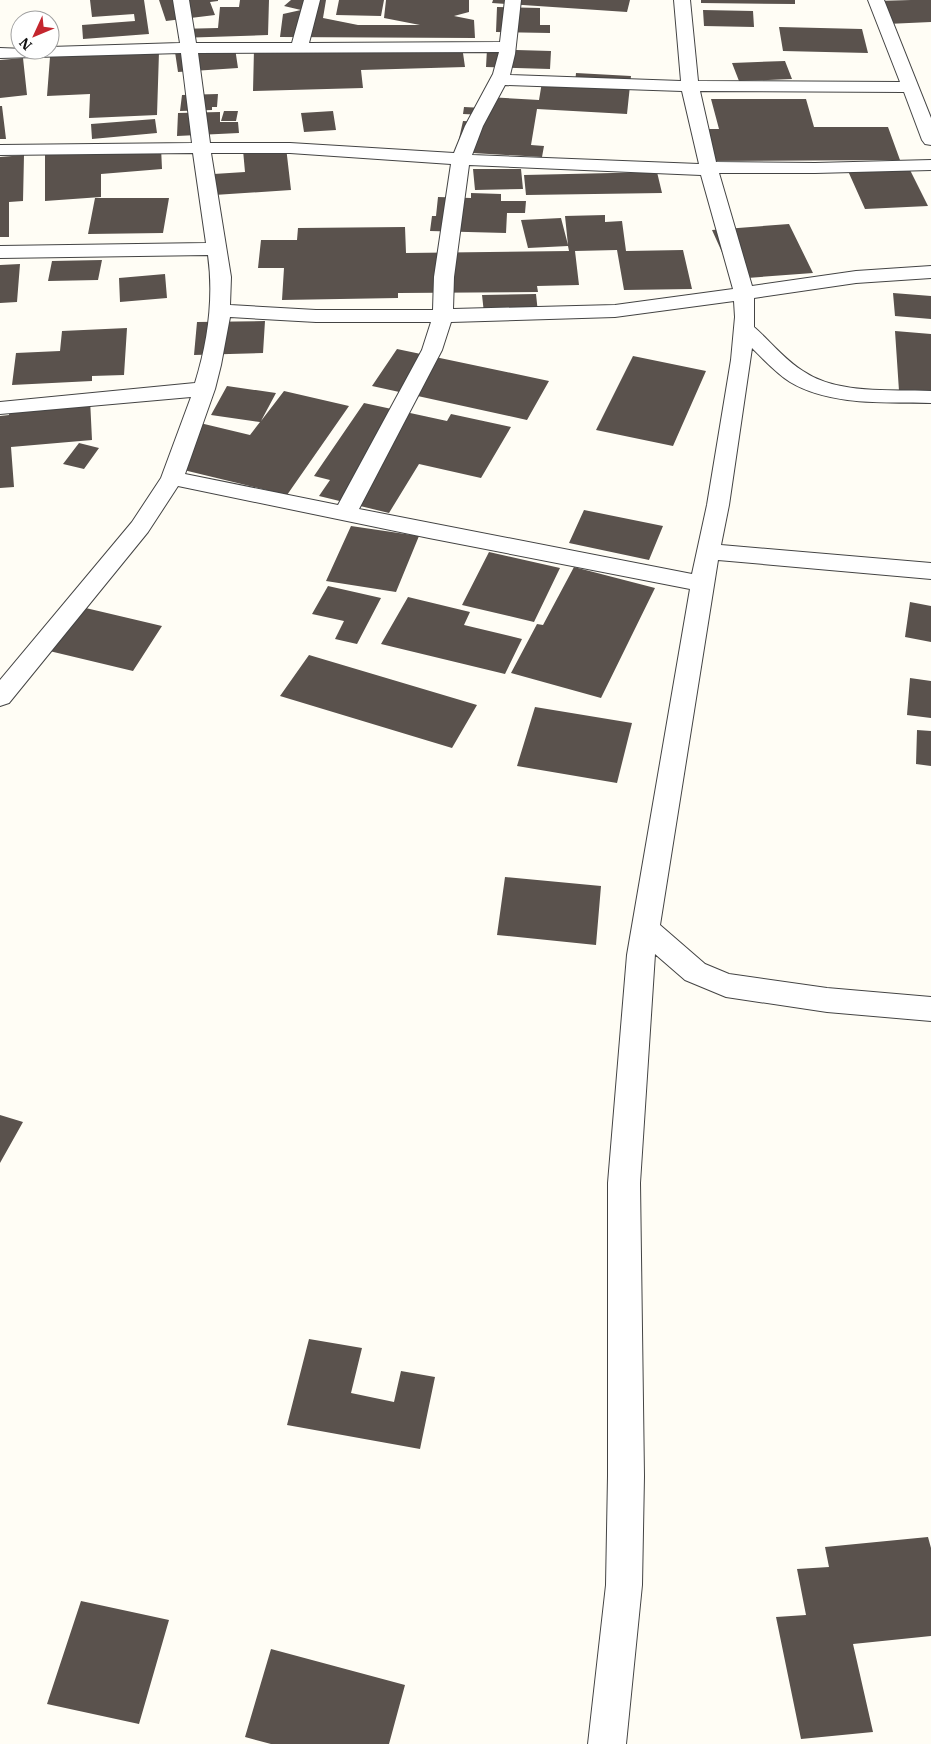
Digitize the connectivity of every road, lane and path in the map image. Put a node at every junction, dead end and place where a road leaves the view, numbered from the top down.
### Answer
1 (181, 0) edge
2 (312, 0) edge
3 (514, 0) edge
4 (682, 0) edge
5 (876, 0) edge
6 (508, 46) junction
7 (189, 48) junction
8 (299, 48) junction
9 (0, 53) edge
10 (500, 80) junction
11 (690, 86) junction
12 (910, 87) junction
13 (931, 140) edge
14 (201, 148) junction
15 (0, 150) edge
16 (461, 160) junction
17 (931, 165) edge
18 (709, 168) junction
19 (217, 249) junction
20 (0, 252) edge
21 (931, 272) edge
22 (744, 294) junction
23 (220, 310) junction
24 (442, 316) junction
25 (744, 328) junction
26 (204, 389) junction
27 (931, 397) edge
28 (0, 408) edge
29 (172, 478) junction
30 (345, 514) junction
31 (708, 550) junction
32 (931, 571) edge
33 (704, 584) junction
34 (0, 697) edge
35 (646, 928) junction
36 (931, 1010) edge
37 (607, 1744) edge

1 - 7 street
2 - 8 street
3 - 6 street
4 - 11 street
5 - 12 street
6 - 8 street
6 - 10 street
7 - 8 street
7 - 9 street
7 - 14 street
10 - 11 street
10 - 16 street
11 - 12 street
11 - 18 street
12 - 13 street
14 - 15 street
14 - 16 street
14 - 19 street
16 - 18 street
16 - 24 street
17 - 18 street
18 - 22 street
19 - 20 street
19 - 23 street
21 - 22 street
22 - 24 street
22 - 25 street
23 - 24 street
23 - 26 street
24 - 30 street
25 - 27 street
25 - 31 street
26 - 28 street
26 - 29 street
29 - 30 street
29 - 34 street
30 - 33 street
31 - 32 street
31 - 33 street
33 - 35 street
35 - 36 street
35 - 37 street

